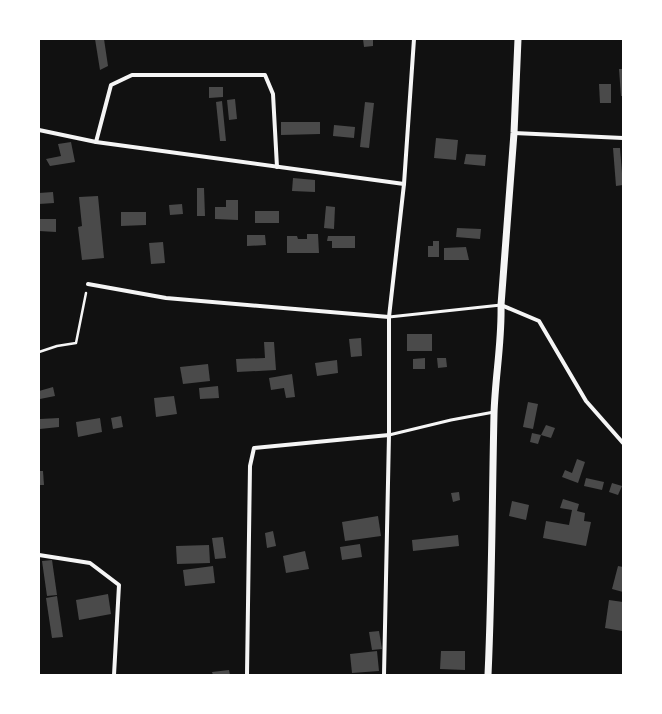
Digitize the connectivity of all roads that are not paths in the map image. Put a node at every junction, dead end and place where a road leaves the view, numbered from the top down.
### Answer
1 (414, 39) edge
2 (518, 39) edge
3 (39, 130) edge
4 (514, 133) junction
5 (623, 138) edge
6 (96, 142) junction
7 (277, 167) junction
8 (404, 184) junction
9 (88, 284) road end
10 (501, 305) junction
11 (389, 317) junction
12 (494, 412) junction
13 (389, 435) junction
14 (623, 443) edge
15 (39, 555) edge
16 (114, 675) edge
17 (247, 675) edge
18 (384, 675) edge
19 (488, 675) edge

1 - 8 street
2 - 4 street
3 - 6 street
4 - 5 street
4 - 10 street
6 - 7 street
6 - 7 street
7 - 8 street
8 - 11 street
9 - 11 street
10 - 11 lane
10 - 12 street
10 - 14 street
11 - 13 street
12 - 13 lane
12 - 19 street
13 - 17 street
13 - 18 street
15 - 16 street

